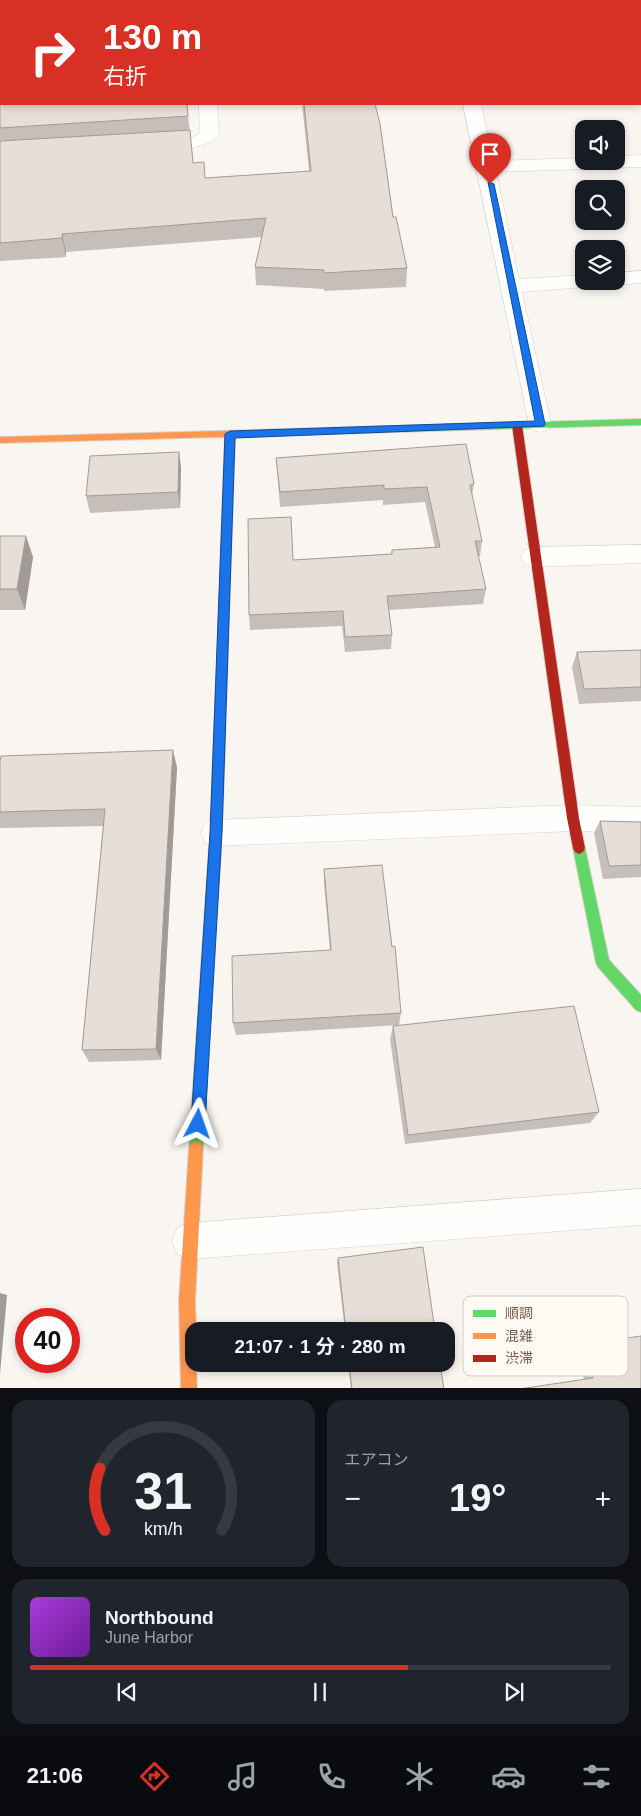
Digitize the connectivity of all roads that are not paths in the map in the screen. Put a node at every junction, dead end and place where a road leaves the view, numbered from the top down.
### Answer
1 (208, 105) edge
2 (472, 105) edge
3 (140, 145) edge
4 (641, 161) edge
5 (487, 167) junction
6 (641, 277) edge
7 (625, 278) edge
8 (575, 282) edge
9 (512, 286) junction
10 (641, 422) edge
11 (540, 424) junction
12 (517, 425) junction
13 (230, 434) junction
14 (0, 440) edge
15 (641, 554) edge
16 (534, 557) junction
17 (573, 818) junction
18 (641, 820) edge
19 (216, 833) junction
20 (641, 1005) edge
21 (641, 1207) edge
22 (190, 1240) junction
23 (189, 1388) edge

1 - 3 street
2 - 5 street
4 - 5 street
5 - 9 street
6 - 7 street
8 - 9 street
9 - 11 street
10 - 11 street
11 - 12 street
12 - 13 street
12 - 16 street
13 - 14 street
13 - 19 street
15 - 16 street
16 - 17 street
17 - 18 street
17 - 19 street
17 - 20 street
19 - 22 street
21 - 22 street
22 - 23 street

